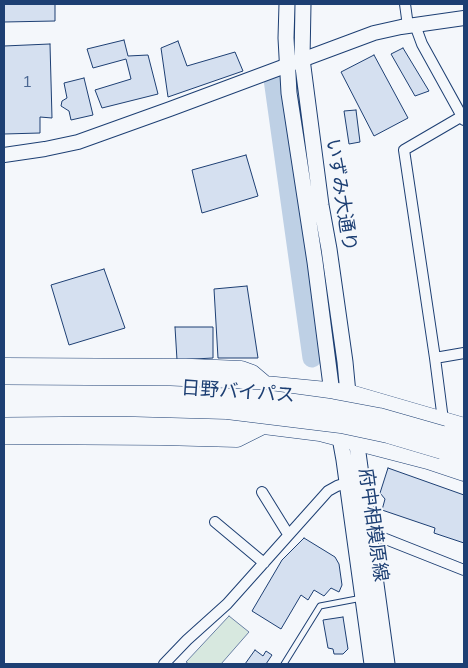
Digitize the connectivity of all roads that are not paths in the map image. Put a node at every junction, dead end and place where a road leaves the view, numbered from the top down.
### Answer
1 (287, 4) edge
2 (303, 4) edge
3 (404, 4) edge
4 (464, 18) edge
5 (411, 26) junction
6 (302, 59) junction
7 (287, 65) junction
8 (463, 117) edge
9 (4, 155) edge
10 (464, 353) edge
11 (435, 358) junction
12 (4, 367) edge
13 (4, 380) edge
14 (265, 384) junction
15 (339, 392) junction
16 (4, 394) edge
17 (4, 408) edge
18 (4, 420) edge
19 (264, 425) junction
20 (464, 427) edge
21 (442, 435) junction
22 (4, 436) edge
23 (339, 438) junction
24 (357, 442) junction
25 (464, 442) edge
26 (464, 458) edge
27 (464, 472) edge
28 (346, 483) junction
29 (262, 492) dead end
30 (215, 522) dead end
31 (368, 532) junction
32 (288, 534) junction
33 (264, 563) junction
34 (464, 570) edge
35 (362, 597) junction
36 (164, 664) edge
37 (284, 664) edge
38 (372, 664) edge
39 (387, 664) edge

1 - 7 main road, いずみ大通り
2 - 6 main road, いずみ大通り
3 - 5 street
4 - 5 street
5 - 6 street
5 - 8 street
6 - 7 street
6 - 15 main road, いずみ大通り
7 - 9 street
7 - 15 main road, いずみ大通り
8 - 11 street
10 - 11 street
11 - 21 street
12 - 14 highway
13 - 14 highway
14 - 15 highway
15 - 21 highway
15 - 23 main road, 府中相模原線
15 - 24 main road, 府中相模原線
16 - 21 highway, 日野バイパス, bridge
17 - 21 highway, 日野バイパス, bridge
18 - 19 highway
19 - 22 highway
19 - 23 highway
20 - 21 highway
21 - 25 highway, 日野バイパス
21 - 26 highway, 日野バイパス
23 - 24 highway
23 - 28 main road, 府中相模原線
24 - 27 highway
24 - 31 main road, 府中相模原線
28 - 32 street
28 - 35 main road, 府中相模原線
29 - 32 street
30 - 33 street
31 - 34 street
31 - 39 main road, 府中相模原線
32 - 33 street
33 - 36 street
35 - 37 lane
35 - 38 main road, 府中相模原線

